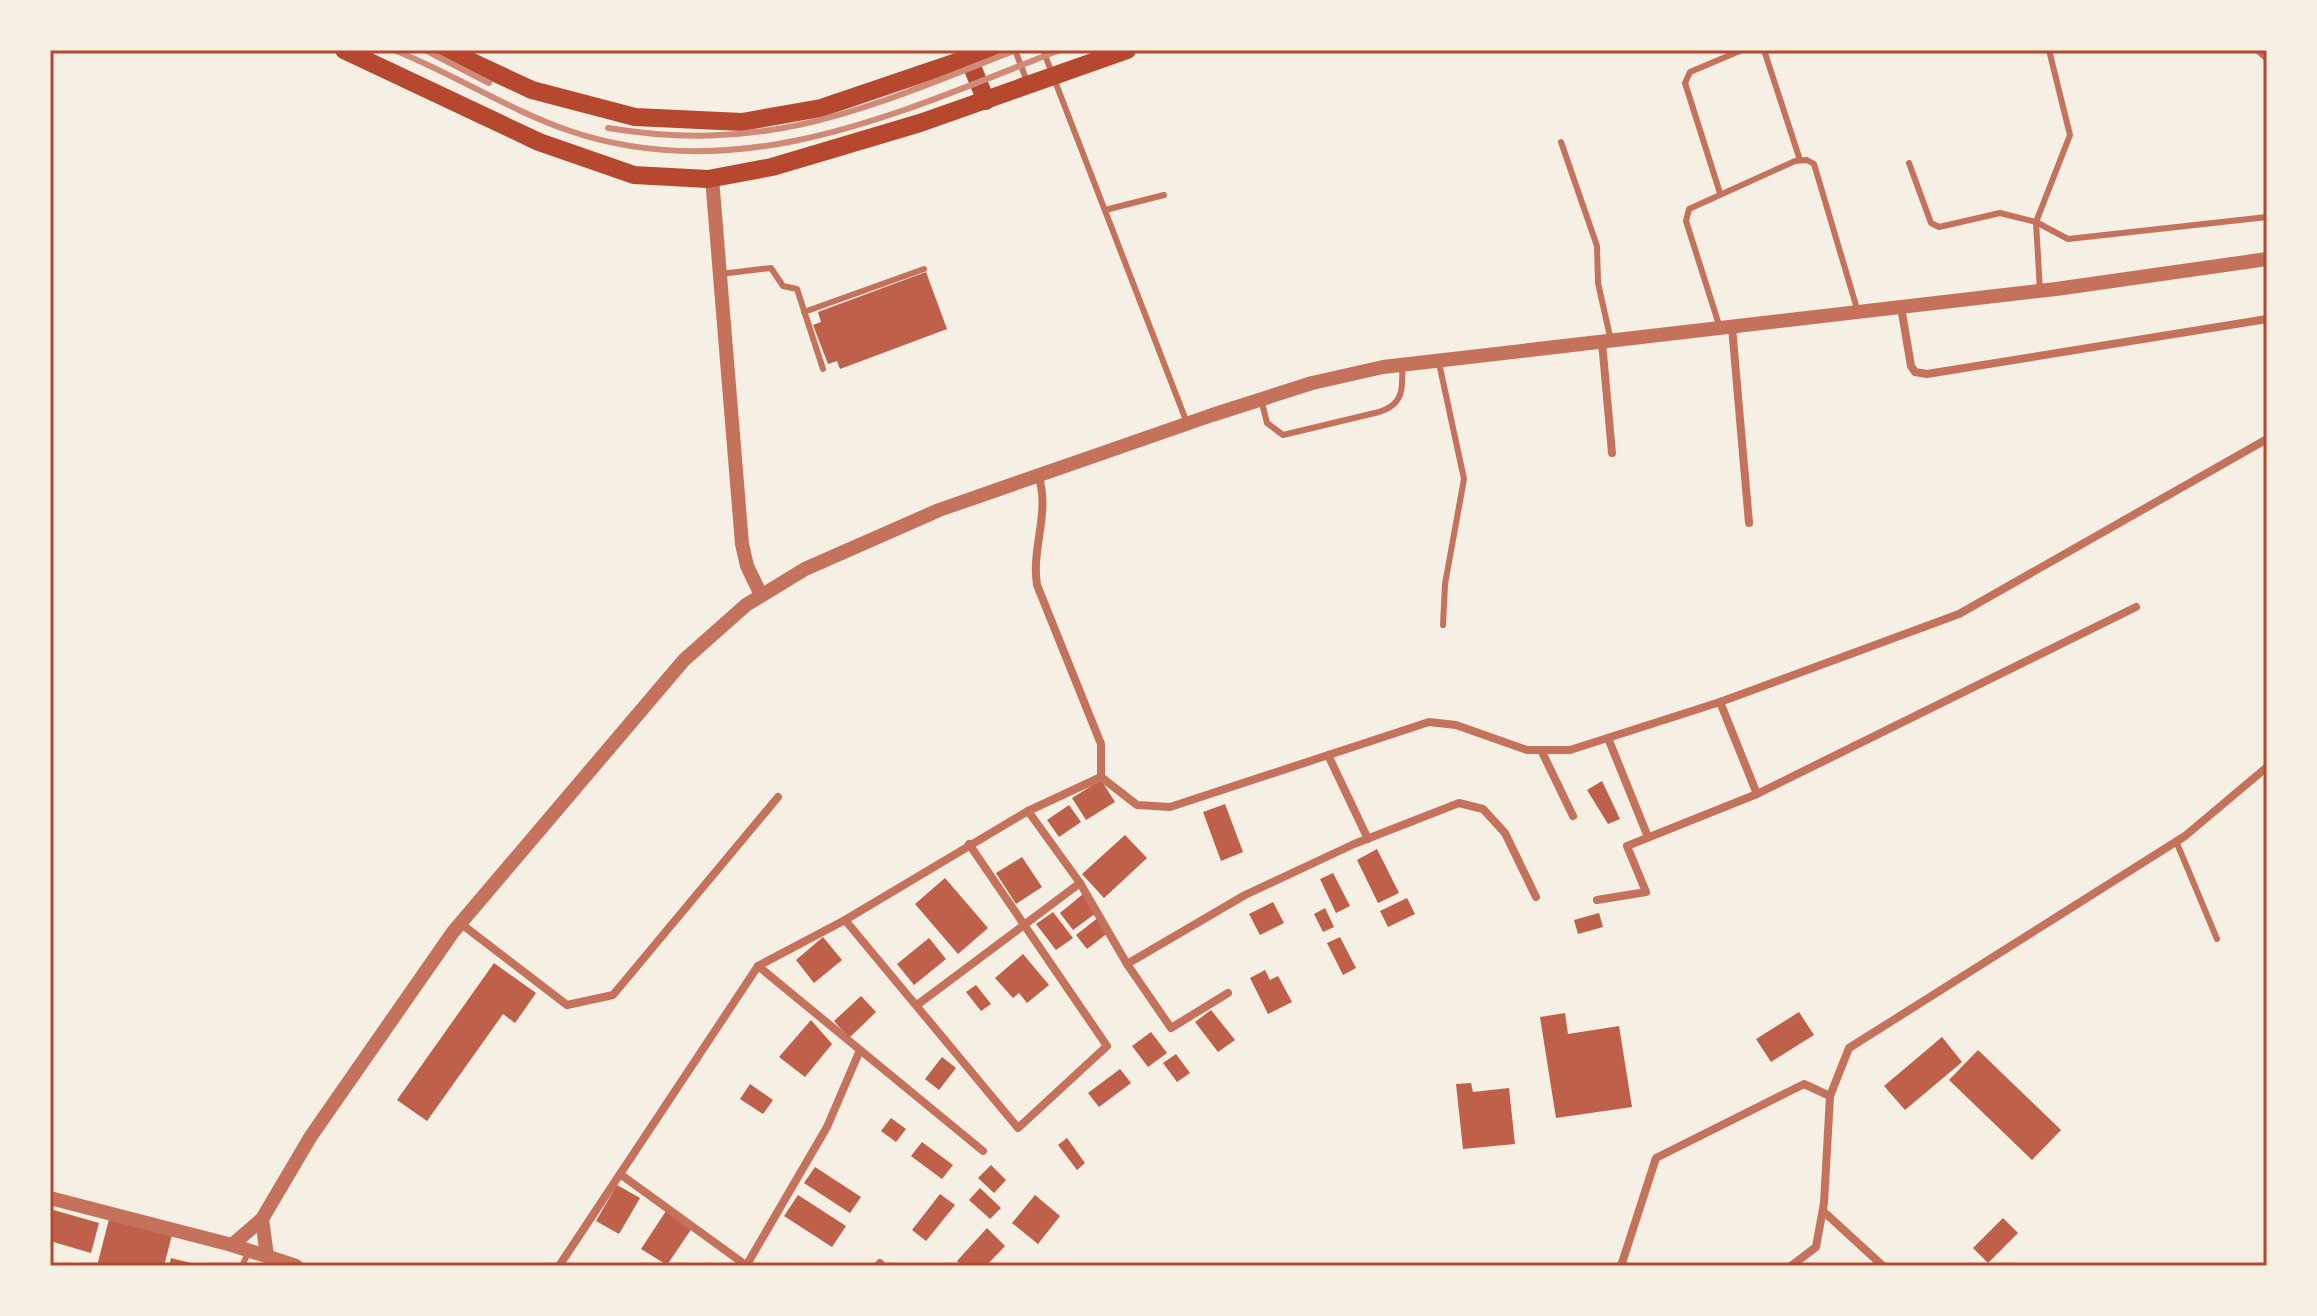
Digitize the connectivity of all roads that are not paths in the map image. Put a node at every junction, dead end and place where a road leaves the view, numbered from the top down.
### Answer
1 (344, 50) edge
2 (446, 50) edge
3 (992, 50) edge
4 (1015, 50) edge
5 (1043, 50) edge
6 (1127, 50) edge
7 (1742, 50) edge
8 (1764, 50) edge
9 (2049, 50) edge
10 (2257, 50) edge
11 (969, 59) junction
12 (2267, 59) edge
13 (1053, 79) junction
14 (1030, 87) junction
15 (986, 101) junction
16 (1561, 142) dead end
17 (1800, 160) junction
18 (1909, 163) dead end
19 (712, 178) junction
20 (1720, 193) junction
21 (1164, 195) dead end
22 (1105, 210) junction
23 (2267, 217) edge
24 (2036, 222) junction
25 (2267, 259) edge
26 (924, 269) dead end
27 (720, 274) junction
28 (2040, 291) junction
29 (1901, 307) junction
30 (804, 312) junction
31 (1858, 312) junction
32 (2267, 319) edge
33 (1726, 328) junction
34 (1606, 342) junction
35 (1438, 359) junction
36 (1402, 363) junction
37 (823, 369) dead end
38 (1261, 399) junction
39 (1187, 423) junction
40 (2267, 439) edge
41 (1612, 453) dead end
42 (1038, 475) junction
43 (1749, 523) dead end
44 (761, 595) junction
45 (2136, 607) dead end
46 (1443, 625) dead end
47 (1720, 702) junction
48 (1608, 738) junction
49 (1541, 750) junction
50 (1328, 755) junction
51 (2267, 767) edge
52 (1101, 777) junction
53 (1757, 794) junction
54 (778, 797) dead end
55 (1028, 811) junction
56 (1573, 816) dead end
57 (1648, 837) junction
58 (1368, 839) junction
59 (2176, 841) junction
60 (969, 844) junction
61 (1080, 883) junction
62 (1536, 897) dead end
63 (1597, 900) dead end
64 (845, 920) junction
65 (460, 923) junction
66 (1025, 923) junction
67 (2217, 939) dead end
68 (1127, 964) junction
69 (758, 966) junction
70 (1228, 993) dead end
71 (917, 1005) junction
72 (860, 1050) junction
73 (1830, 1096) junction
74 (983, 1151) dead end
75 (620, 1174) junction
76 (50, 1198) edge
77 (1823, 1211) junction
78 (262, 1219) junction
79 (232, 1245) junction
80 (249, 1251) junction
81 (267, 1256) junction
82 (242, 1266) edge
83 (296, 1266) edge
84 (559, 1266) edge
85 (746, 1266) edge
86 (1621, 1266) edge
87 (1791, 1266) edge
88 (1883, 1266) edge

1 - 19 main road
2 - 11 main road
3 - 11 main road
4 - 14 lane
5 - 13 lane
6 - 13 main road
7 - 20 lane
8 - 17 lane
9 - 24 lane
10 - 12 lane
11 - 15 main road
13 - 14 main road
13 - 22 lane
14 - 15 main road
15 - 19 main road
16 - 34 lane
17 - 20 lane
17 - 31 lane
18 - 24 lane
19 - 27 street
20 - 33 lane
21 - 22 lane
22 - 39 lane
23 - 24 lane
24 - 28 lane
25 - 28 street
26 - 30 lane
27 - 30 lane
27 - 44 street
28 - 29 street
29 - 31 street
29 - 32 street
30 - 37 lane
31 - 33 street
33 - 34 street
33 - 43 street
34 - 35 street
34 - 41 street
35 - 36 street
35 - 46 lane
36 - 38 street
36 - 38 lane
38 - 39 street
39 - 42 street
40 - 47 street
42 - 44 street
42 - 52 street
44 - 65 street
45 - 53 street
47 - 48 street
47 - 53 street
48 - 49 street
48 - 57 street
49 - 50 street
49 - 56 street
50 - 52 street
50 - 58 street
51 - 59 street
52 - 55 street
53 - 57 street
54 - 65 street
55 - 60 street
55 - 61 street
57 - 63 street
58 - 62 street
58 - 68 street
59 - 67 lane
59 - 73 street
60 - 64 street
60 - 66 street
61 - 66 street
61 - 68 street
64 - 69 street
64 - 71 street
65 - 78 street
66 - 71 street
66 - 71 street
68 - 70 street
69 - 72 street
69 - 75 street
72 - 74 street
72 - 85 street
73 - 77 street
73 - 86 street
75 - 84 street
75 - 85 street
76 - 79 street
77 - 87 street
77 - 88 street
78 - 79 street
78 - 81 street
79 - 80 street
80 - 81 street
80 - 82 lane
81 - 83 street

